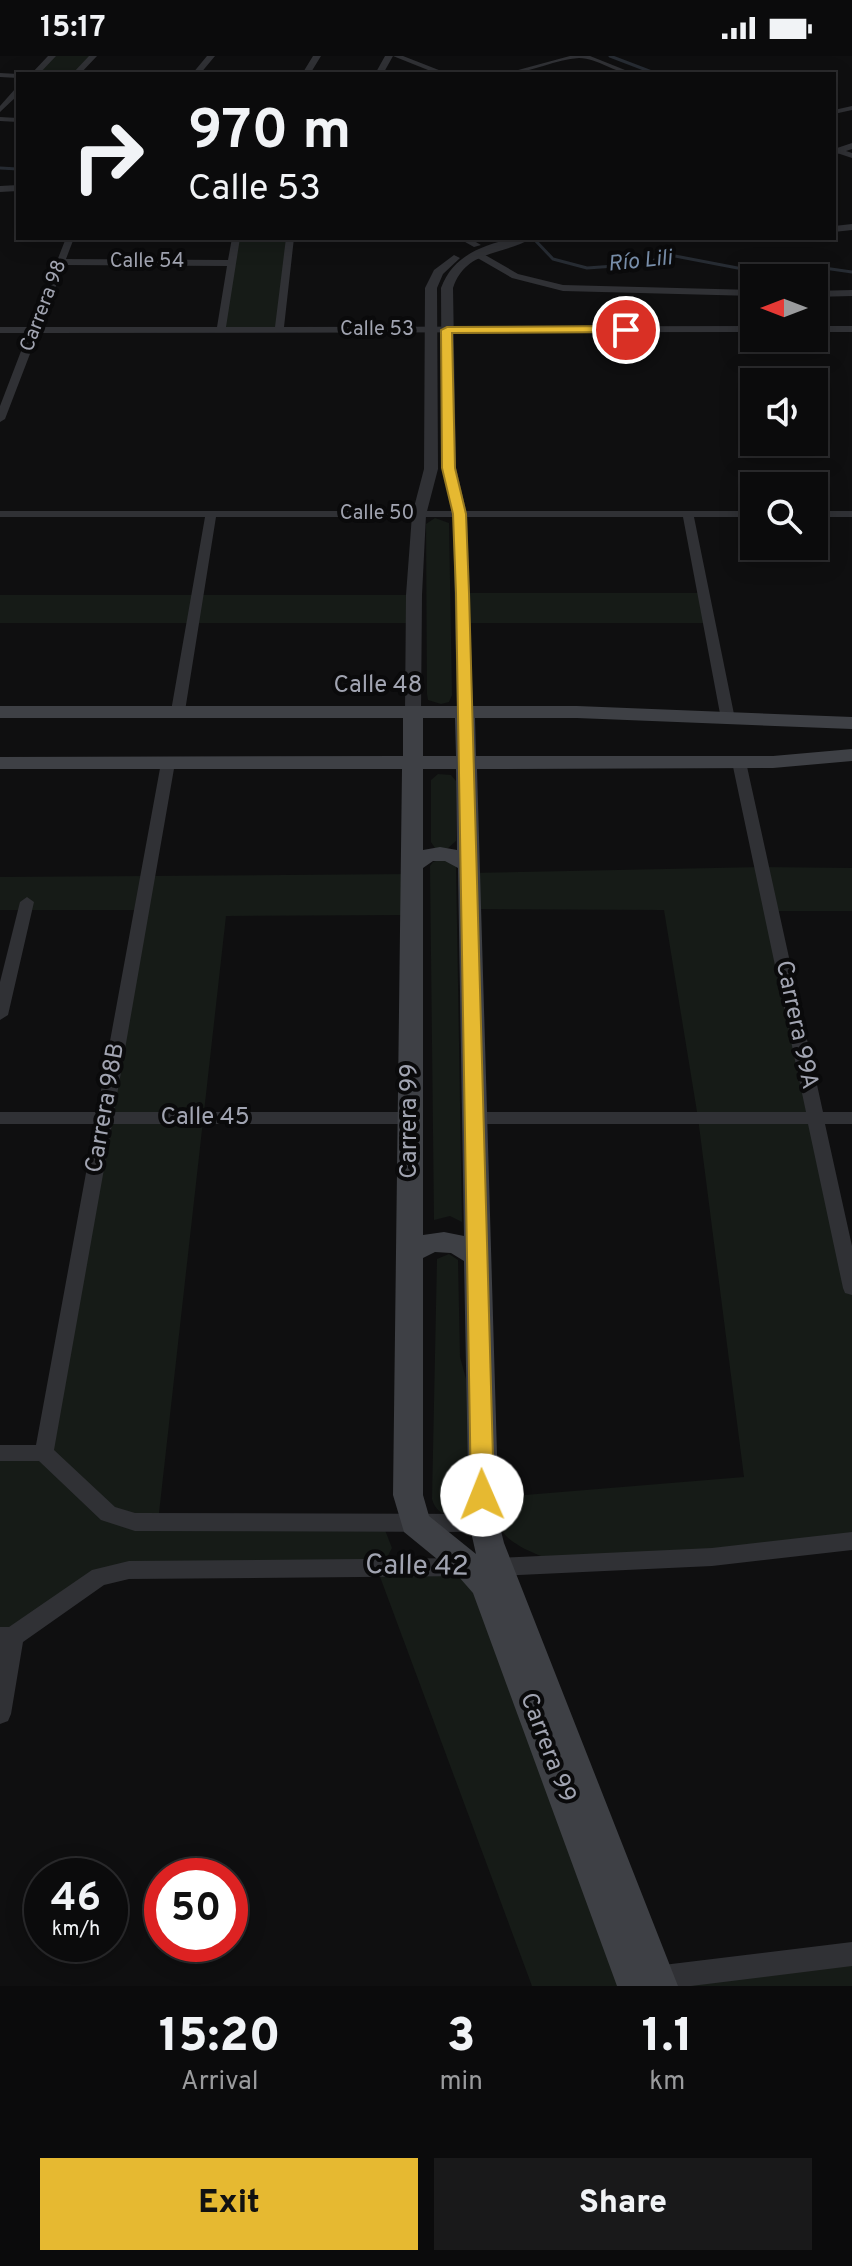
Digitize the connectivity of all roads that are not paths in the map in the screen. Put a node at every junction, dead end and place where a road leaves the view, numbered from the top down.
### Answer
1 (52, 56) edge
2 (93, 56) edge
3 (211, 56) edge
4 (396, 56) edge
5 (581, 56) edge
6 (37, 72) edge
7 (78, 72) edge
8 (198, 72) edge
9 (440, 72) edge
10 (515, 72) edge
11 (625, 72) edge
12 (16, 93) edge
13 (0, 110) edge
14 (69, 240) edge
15 (236, 240) edge
16 (290, 240) edge
17 (464, 240) edge
18 (508, 240) edge
19 (477, 250) junction
20 (63, 262) junction
21 (232, 263) junction
22 (740, 293) edge
23 (852, 293) edge
24 (828, 294) edge
25 (740, 329) edge
26 (828, 329) edge
27 (852, 329) edge
28 (0, 330) edge
29 (35, 330) junction
30 (221, 330) junction
31 (279, 330) junction
32 (431, 330) junction
33 (447, 330) junction
34 (0, 419) edge
35 (0, 514) edge
36 (211, 514) junction
37 (460, 514) junction
38 (688, 514) junction
39 (740, 514) edge
40 (828, 514) edge
41 (852, 514) edge
42 (419, 515) junction
43 (178, 711) junction
44 (0, 712) edge
45 (413, 712) junction
46 (465, 713) junction
47 (728, 719) junction
48 (852, 723) edge
49 (852, 755) edge
50 (852, 761) edge
51 (739, 762) junction
52 (773, 762) junction
53 (0, 763) edge
54 (168, 763) junction
55 (413, 764) junction
56 (466, 764) junction
57 (412, 866) junction
58 (468, 866) junction
59 (27, 902) dead end
60 (0, 1015) edge
61 (0, 1118) edge
62 (104, 1118) junction
63 (411, 1118) junction
64 (474, 1118) junction
65 (816, 1118) junction
66 (852, 1118) edge
67 (409, 1253) junction
68 (477, 1256) junction
69 (852, 1288) edge
70 (0, 1453) edge
71 (44, 1453) junction
72 (415, 1523) junction
73 (484, 1523) junction
74 (852, 1541) edge
75 (484, 1567) junction
76 (7, 1637) edge
77 (0, 1714) edge
78 (852, 1954) edge
79 (650, 1983) edge

1 - 6 street
2 - 7 street
3 - 8 street
4 - 9 street
5 - 10 street
5 - 11 street
12 - 13 street
14 - 20 street, Carrera 98
15 - 21 street
16 - 31 street
17 - 19 street
18 - 19 street, Carrera 99
19 - 22 street
19 - 32 street, Carrera 99
19 - 33 street, Carrera 99
20 - 21 street, Calle 54
20 - 29 street, Carrera 98
21 - 30 street
23 - 24 street
25 - 33 street, Calle 53
26 - 27 street
28 - 29 street, Calle 53
29 - 30 street, Calle 53
29 - 34 street, Carrera 98
30 - 31 street, Calle 53
31 - 32 street, Calle 53
32 - 33 street, Calle 53
32 - 42 street, Carrera 99
33 - 37 street, Carrera 99
35 - 36 street, Calle 50
36 - 42 street, Calle 50
36 - 43 street
37 - 38 street, Calle 50
37 - 42 street, Calle 50
37 - 46 street, Carrera 99
38 - 39 street, Calle 50
38 - 47 street
40 - 41 street
42 - 45 street, Carrera 99
43 - 44 main road, Calle 48
43 - 45 main road, Calle 48
45 - 46 main road, Calle 48
45 - 55 main road, Carrera 99
46 - 47 main road, Calle 48
46 - 56 main road, Carrera 99
47 - 48 main road, Calle 48
49 - 52 main road
50 - 52 street
51 - 52 main road
51 - 56 main road
51 - 65 street, Carrera 99A
53 - 54 main road
54 - 55 main road
54 - 62 street, Carrera 98B
55 - 56 main road
55 - 57 main road, Carrera 99
56 - 58 main road, Carrera 99
57 - 58 main road
57 - 63 main road, Carrera 99
58 - 64 main road, Carrera 99
59 - 60 street
61 - 62 street, Calle 45
62 - 63 street, Calle 45
62 - 71 street, Carrera 98B
63 - 67 main road, Carrera 99
64 - 65 street
64 - 68 main road, Carrera 99
65 - 66 street
65 - 69 street, Carrera 99A
67 - 68 main road
67 - 72 main road, Carrera 99
68 - 73 main road, Carrera 99
70 - 71 street
71 - 72 street, Calle 42
72 - 73 street, Calle 42
72 - 75 main road, Carrera 99
73 - 75 main road, Carrera 99
74 - 75 street, Calle 42
75 - 76 street, Calle 42
75 - 79 main road, Carrera 99
76 - 77 street
78 - 79 street

